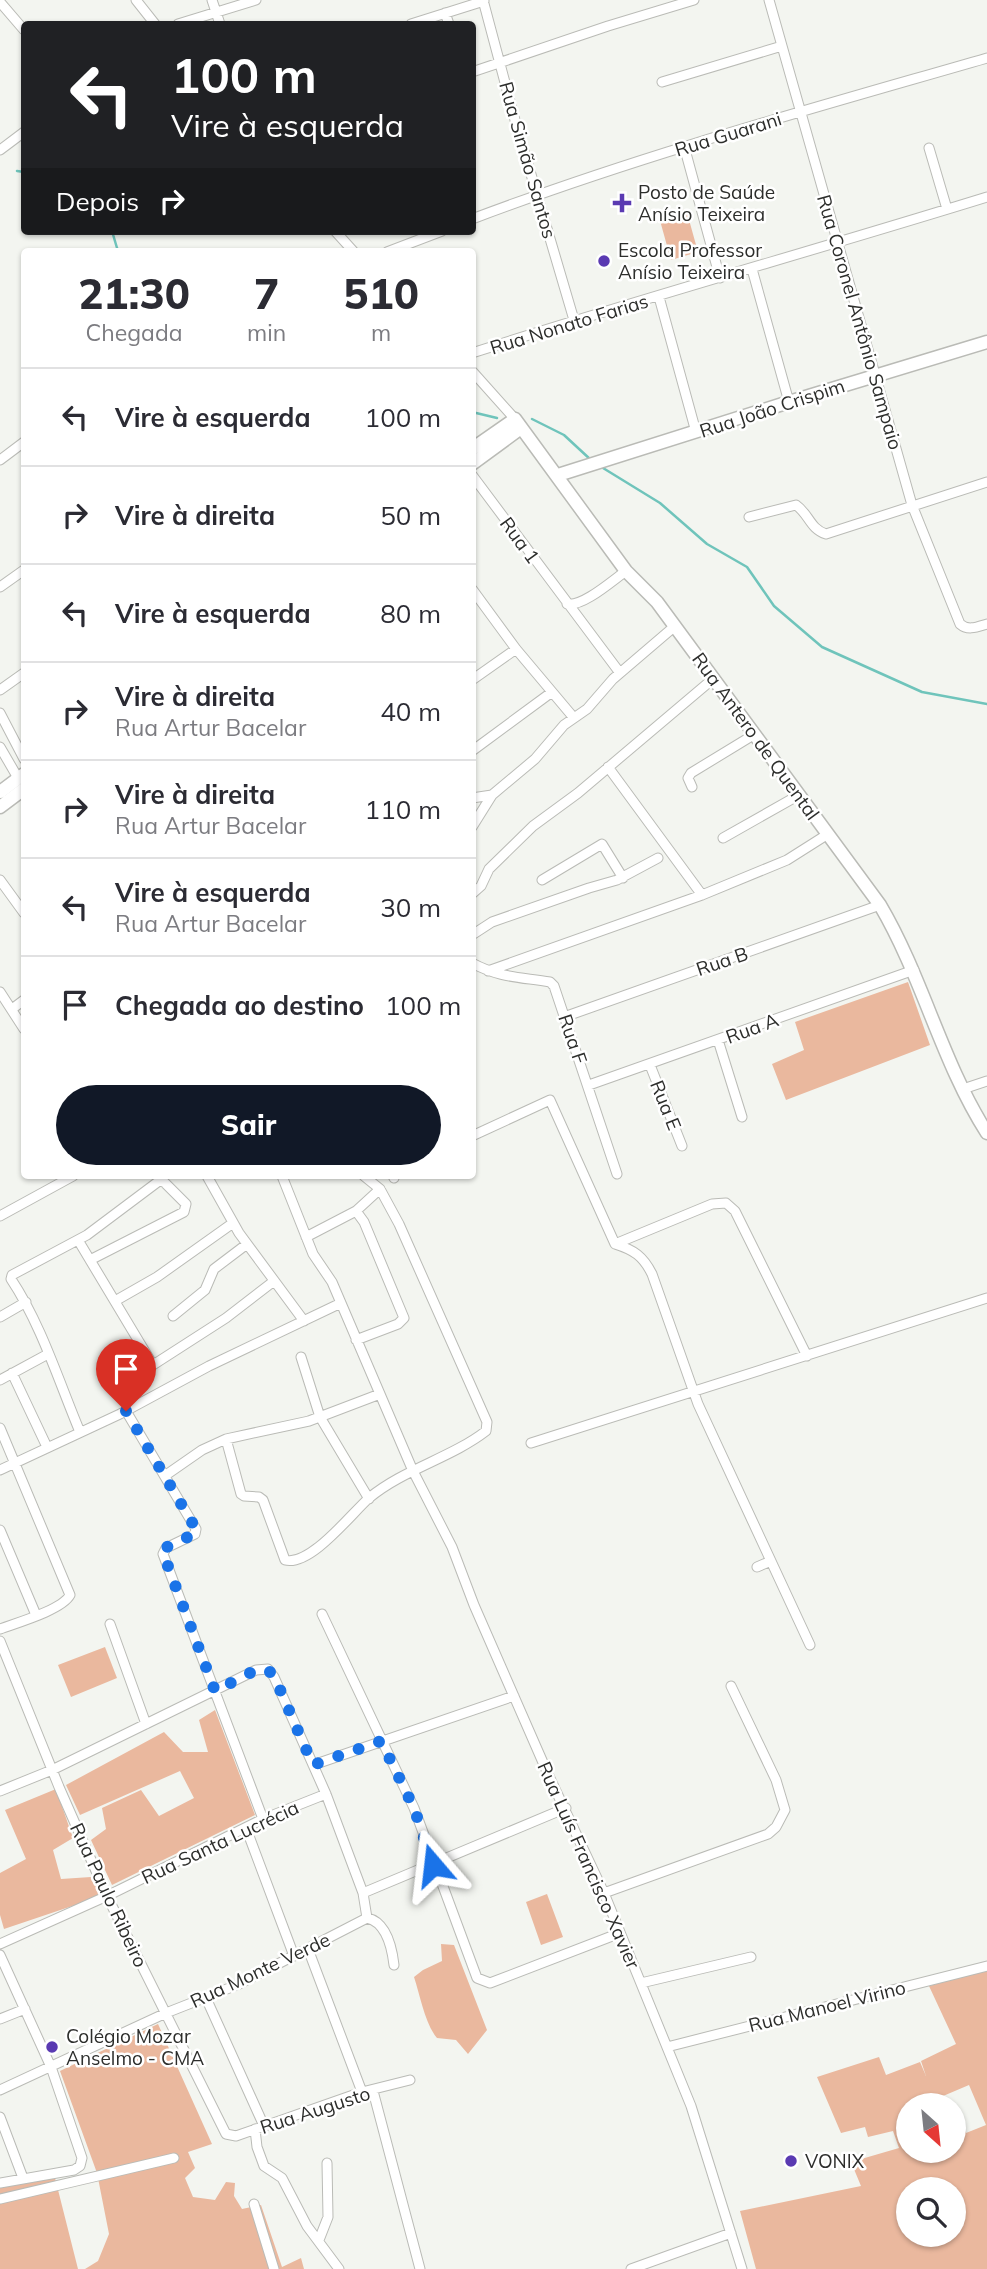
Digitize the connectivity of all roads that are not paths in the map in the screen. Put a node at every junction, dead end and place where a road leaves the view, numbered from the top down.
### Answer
1 (136, 0) edge
2 (212, 0) edge
3 (256, 0) edge
4 (444, 0) edge
5 (483, 0) edge
6 (694, 0) edge
7 (769, 0) edge
8 (0, 2) edge
9 (216, 12) junction
10 (447, 13) junction
11 (153, 21) edge
12 (188, 21) edge
13 (219, 21) edge
14 (421, 21) edge
15 (448, 21) edge
16 (21, 26) edge
17 (782, 46) junction
18 (987, 58) edge
19 (499, 62) junction
20 (476, 71) edge
21 (662, 82) dead end
22 (800, 112) junction
23 (21, 134) edge
24 (684, 146) junction
25 (929, 148) dead end
26 (0, 150) edge
27 (538, 194) junction
28 (987, 197) edge
29 (947, 209) junction
30 (476, 217) edge
31 (339, 235) edge
32 (432, 235) edge
33 (838, 243) junction
34 (350, 248) edge
35 (397, 248) edge
36 (752, 269) junction
37 (720, 278) junction
38 (659, 297) junction
39 (574, 320) junction
40 (987, 342) edge
41 (476, 352) edge
42 (875, 375) junction
43 (476, 376) edge
44 (789, 402) junction
45 (518, 423) junction
46 (695, 432) junction
47 (21, 444) edge
48 (476, 447) edge
49 (0, 460) edge
50 (476, 460) edge
51 (558, 475) junction
52 (476, 480) edge
53 (987, 482) edge
54 (912, 505) junction
55 (749, 517) dead end
56 (626, 571) junction
57 (21, 572) edge
58 (0, 587) edge
59 (476, 594) edge
60 (567, 604) junction
61 (987, 624) edge
62 (675, 626) junction
63 (516, 649) junction
64 (620, 673) junction
65 (21, 675) edge
66 (476, 677) edge
67 (714, 678) junction
68 (0, 690) edge
69 (552, 692) junction
70 (0, 713) edge
71 (574, 718) junction
72 (755, 734) junction
73 (0, 747) edge
74 (476, 748) edge
75 (21, 754) edge
76 (608, 767) junction
77 (20, 787) edge
78 (692, 787) dead end
79 (0, 792) edge
80 (799, 794) junction
81 (492, 795) junction
82 (476, 797) edge
83 (0, 807) edge
84 (476, 821) edge
85 (828, 834) junction
86 (723, 838) dead end
87 (658, 858) dead end
88 (623, 878) junction
89 (0, 880) edge
90 (542, 880) dead end
91 (476, 890) edge
92 (702, 895) junction
93 (880, 905) junction
94 (21, 909) edge
95 (476, 932) edge
96 (476, 965) edge
97 (914, 970) junction
98 (488, 971) junction
99 (0, 992) edge
100 (21, 1002) edge
101 (12, 1009) junction
102 (564, 1017) junction
103 (21, 1024) edge
104 (718, 1040) junction
105 (650, 1065) junction
106 (987, 1081) edge
107 (589, 1085) junction
108 (963, 1089) junction
109 (742, 1117) dead end
110 (987, 1133) edge
111 (476, 1134) edge
112 (682, 1146) dead end
113 (617, 1174) dead end
114 (68, 1179) edge
115 (209, 1179) edge
116 (283, 1179) edge
117 (368, 1179) edge
118 (380, 1189) junction
119 (356, 1211) junction
120 (0, 1216) edge
121 (233, 1223) junction
122 (306, 1237) junction
123 (78, 1240) junction
124 (247, 1244) junction
125 (615, 1244) junction
126 (90, 1260) junction
127 (274, 1280) junction
128 (987, 1298) edge
129 (26, 1301) junction
130 (115, 1301) junction
131 (341, 1303) junction
132 (173, 1316) dead end
133 (0, 1317) edge
134 (304, 1321) junction
135 (356, 1340) junction
136 (48, 1354) junction
137 (807, 1356) junction
138 (301, 1357) dead end
139 (12, 1373) junction
140 (0, 1380) edge
141 (694, 1391) junction
142 (380, 1394) junction
143 (126, 1411) junction
144 (320, 1417) junction
145 (0, 1428) edge
146 (80, 1432) junction
147 (226, 1438) junction
148 (531, 1443) dead end
149 (47, 1447) junction
150 (16, 1464) junction
151 (0, 1470) edge
152 (413, 1471) junction
153 (166, 1475) junction
154 (369, 1499) junction
155 (0, 1530) edge
156 (771, 1561) junction
157 (757, 1567) dead end
158 (322, 1614) dead end
159 (36, 1615) junction
160 (110, 1624) dead end
161 (0, 1629) edge
162 (0, 1641) edge
163 (810, 1645) dead end
164 (3, 1658) edge
165 (731, 1686) dead end
166 (215, 1691) junction
167 (514, 1696) junction
168 (146, 1724) junction
169 (381, 1741) junction
170 (313, 1765) junction
171 (52, 1770) junction
172 (0, 1791) edge
173 (326, 1794) junction
174 (566, 1808) junction
175 (263, 1819) junction
176 (246, 1828) junction
177 (433, 1865) junction
178 (363, 1893) junction
179 (604, 1893) junction
180 (107, 1896) junction
181 (368, 1918) junction
182 (620, 1933) junction
183 (0, 1944) edge
184 (308, 1949) junction
185 (0, 1955) edge
186 (294, 1956) junction
187 (751, 1957) dead end
188 (394, 1965) dead end
189 (987, 1966) edge
190 (641, 1983) junction
191 (206, 1998) junction
192 (25, 2009) junction
193 (166, 2012) junction
194 (0, 2019) edge
195 (667, 2047) junction
196 (51, 2067) junction
197 (410, 2080) dead end
198 (0, 2090) edge
199 (373, 2091) junction
200 (362, 2092) junction
201 (0, 2117) edge
202 (260, 2128) junction
203 (236, 2136) joint
204 (174, 2158) dead end
205 (327, 2163) dead end
206 (63, 2173) junction
207 (23, 2178) junction
208 (0, 2183) edge
209 (65, 2185) junction
210 (0, 2199) edge
211 (254, 2204) dead end
212 (731, 2233) junction
213 (319, 2239) junction
214 (274, 2269) edge
215 (339, 2269) edge
216 (420, 2269) edge
217 (631, 2269) edge
218 (742, 2269) edge

1 - 11 street
2 - 9 street
3 - 9 street
4 - 10 street
5 - 10 street
5 - 19 street, Rua Simão Santos
6 - 19 street
7 - 17 street, Rua Coronel Antônio Sampaio
8 - 16 street
9 - 12 street
9 - 13 street
10 - 14 street
10 - 15 street
17 - 21 street
17 - 22 street, Rua Coronel Antônio Sampaio
18 - 22 street, Rua Guarani
19 - 20 street
19 - 27 street, Rua Simão Santos
22 - 24 street, Rua Guarani
22 - 33 street, Rua Coronel Antônio Sampaio
23 - 26 street
24 - 27 street, Rua Guarani
24 - 37 street
25 - 29 street
27 - 30 street, Rua Guarani
27 - 39 street, Rua Simão Santos
28 - 29 street, Rua Nonato Farias
29 - 33 street, Rua Nonato Farias
31 - 34 street
32 - 35 street
33 - 36 street, Rua Nonato Farias
33 - 42 street, Rua Coronel Antônio Sampaio
36 - 37 street, Rua Nonato Farias
36 - 44 street
37 - 38 street, Rua Nonato Farias
38 - 39 street, Rua Nonato Farias
38 - 46 street
39 - 41 street, Rua Nonato Farias
40 - 42 street, Rua João Crispim
42 - 44 street, Rua João Crispim
42 - 54 street, Rua Coronel Antônio Sampaio
43 - 45 street, Rua Antero de Quental
44 - 46 street, Rua João Crispim
45 - 48 street
45 - 50 street
45 - 51 street, Rua Antero de Quental
46 - 51 street, Rua João Crispim
47 - 49 street
51 - 56 street, Rua Antero de Quental
52 - 60 street, Rua 1
53 - 54 street
54 - 55 street
54 - 61 street, Rua Coronel Antônio Sampaio
56 - 60 street
56 - 62 street, Rua Antero de Quental
57 - 58 street
59 - 63 street
60 - 64 street, Rua 1
62 - 64 street
62 - 67 street, Rua Antero de Quental
63 - 66 street
63 - 69 street
64 - 71 street
65 - 68 street
67 - 72 street, Rua Antero de Quental
67 - 76 street
69 - 71 street
69 - 74 street
70 - 75 street
71 - 81 street
72 - 78 street
72 - 80 street, Rua Antero de Quental
73 - 77 street
76 - 91 street
76 - 92 street
77 - 79 street
77 - 83 street
80 - 85 street, Rua Antero de Quental
80 - 86 street
81 - 82 street
81 - 84 street
85 - 92 street
85 - 93 street, Rua Antero de Quental
87 - 88 street
88 - 90 street
88 - 95 street
89 - 94 street
92 - 98 street
93 - 97 street, Rua Antero de Quental
93 - 102 street, Rua B
96 - 98 street, Rua F
97 - 104 street, Rua A
97 - 108 street, Rua Antero de Quental
98 - 102 street, Rua F
99 - 101 street
100 - 101 street
101 - 103 street
102 - 107 street, Rua F
104 - 105 street, Rua A
104 - 109 street
105 - 107 street, Rua A
105 - 112 street, Rua E
106 - 108 street
107 - 113 street, Rua F
108 - 110 street, Rua Antero de Quental
111 - 125 street
114 - 120 street
115 - 121 street
116 - 122 street, Rua Luís Francisco Xavier
117 - 118 street
118 - 119 street
118 - 152 street
119 - 122 street
119 - 135 street
121 - 124 street
121 - 130 street
122 - 131 street, Rua Luís Francisco Xavier
123 - 126 street
123 - 126 street
123 - 129 street
124 - 127 street
124 - 132 street
125 - 137 street
125 - 141 street
126 - 130 street
127 - 130 street
127 - 134 street
128 - 137 street
129 - 133 street
129 - 136 street
131 - 134 street
131 - 135 street, Rua Luís Francisco Xavier
134 - 143 street
135 - 142 street, Rua Luís Francisco Xavier
136 - 139 street
136 - 146 street
137 - 141 street
138 - 144 street
139 - 140 street
139 - 149 street
141 - 148 street
141 - 156 street
142 - 144 street
142 - 152 street, Rua Luís Francisco Xavier
143 - 146 street
143 - 153 street
144 - 147 street
144 - 154 street
145 - 150 street
146 - 149 street
147 - 153 street
147 - 154 street
149 - 150 street
150 - 151 street
150 - 159 street
152 - 154 street
152 - 167 street, Rua Luís Francisco Xavier
153 - 166 street
155 - 159 street
156 - 157 street
156 - 163 street
158 - 169 street
159 - 161 street
160 - 168 street
162 - 164 street, Rua Paulo Ribeiro
164 - 171 street, Rua Paulo Ribeiro
165 - 179 street
166 - 168 street
166 - 170 street
166 - 175 street
167 - 169 street
167 - 174 street, Rua Luís Francisco Xavier
168 - 171 street
169 - 170 street
169 - 177 street
170 - 173 street
171 - 172 street
171 - 180 street, Rua Paulo Ribeiro
173 - 175 street, Rua Santa Lucrécia
173 - 178 street
174 - 177 street
174 - 179 street, Rua Luís Francisco Xavier
175 - 176 street, Rua Santa Lucrécia
176 - 180 street, Rua Santa Lucrécia
176 - 186 street
177 - 178 street
177 - 182 street
178 - 181 street
179 - 182 street, Rua Luís Francisco Xavier
180 - 183 street, Rua Santa Lucrécia
180 - 193 street, Rua Paulo Ribeiro
181 - 184 street, Rua Monte Verde
181 - 188 street
182 - 190 street, Rua Luís Francisco Xavier
184 - 186 street, Rua Monte Verde
184 - 200 street
185 - 192 street
186 - 191 street, Rua Monte Verde
187 - 190 street
189 - 195 street, Rua Manoel Virino
190 - 195 street, Rua Luís Francisco Xavier
191 - 193 street, Rua Monte Verde
191 - 202 street
192 - 194 street
192 - 196 street
193 - 196 street, Rua Monte Verde
193 - 203 street, Rua Paulo Ribeiro
195 - 212 street, Rua Luís Francisco Xavier
196 - 198 street, Rua Monte Verde
196 - 206 street
197 - 199 street, Rua Augusto
199 - 200 street, Rua Augusto
199 - 216 street
200 - 202 street, Rua Augusto
201 - 207 street
202 - 203 street, Rua Augusto
202 - 213 street
204 - 209 street
205 - 213 street
206 - 207 street
206 - 209 street
207 - 208 street
209 - 210 street
211 - 214 street
212 - 217 street
212 - 218 street, Rua Luís Francisco Xavier
213 - 215 street

